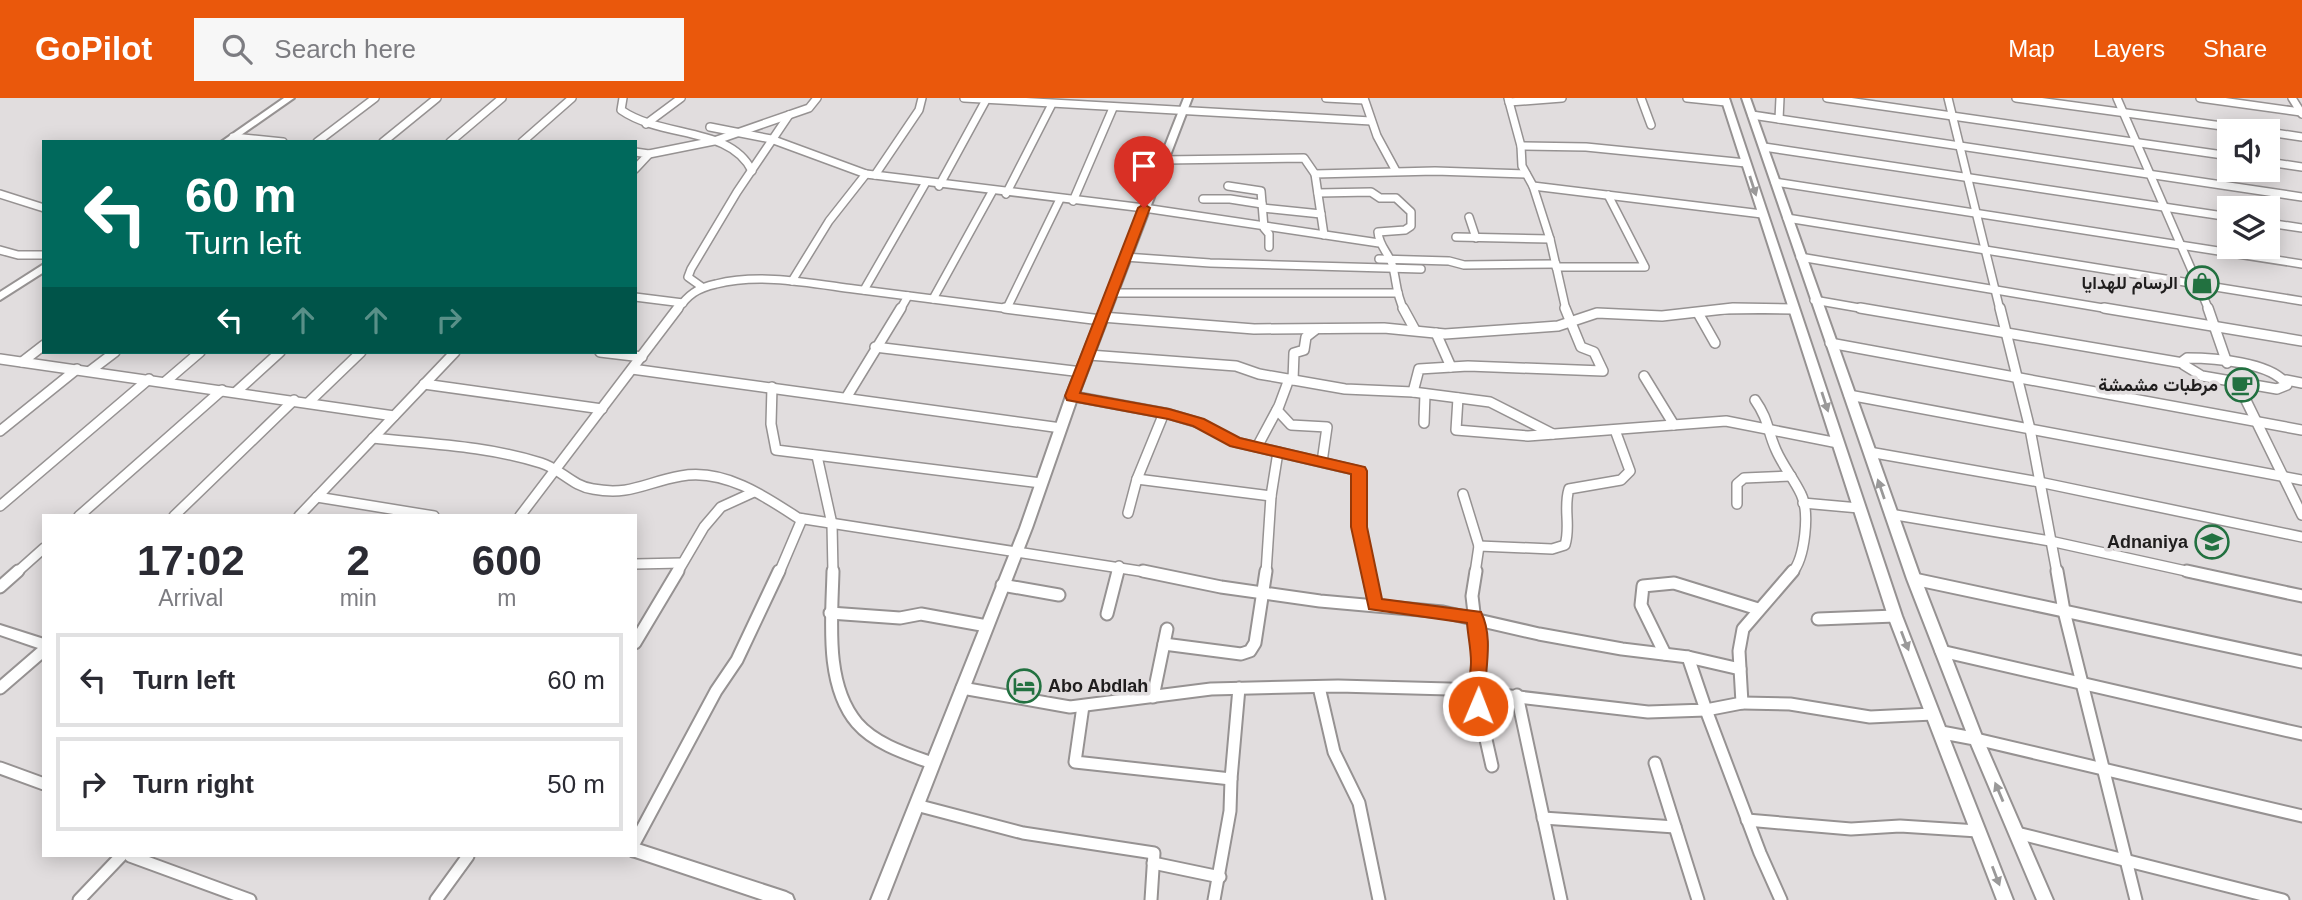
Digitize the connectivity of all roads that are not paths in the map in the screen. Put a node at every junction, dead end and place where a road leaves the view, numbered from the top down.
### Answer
1 (290, 98) edge
2 (375, 98) edge
3 (437, 98) edge
4 (502, 98) edge
5 (572, 98) edge
6 (623, 98) edge
7 (681, 98) edge
8 (817, 98) edge
9 (922, 98) edge
10 (964, 98) edge
11 (1326, 98) edge
12 (1562, 98) edge
13 (1641, 98) edge
14 (1687, 98) edge
15 (1746, 98) edge
16 (1780, 98) edge
17 (1827, 98) edge
18 (1948, 98) edge
19 (2016, 98) edge
20 (2118, 98) edge
21 (2200, 98) edge
22 (2292, 98) edge
23 (1364, 99) edge
24 (986, 100) junction
25 (1508, 100) edge
26 (1725, 100) edge
27 (1043, 101) edge
28 (1052, 104) junction
29 (1187, 105) edge
30 (1113, 108) junction
31 (2124, 113) junction
32 (2301, 113) edge
33 (789, 115) junction
34 (1752, 115) junction
35 (1953, 117) junction
36 (1779, 119) junction
37 (1371, 121) junction
38 (646, 124) junction
39 (1651, 125) dead end
40 (2217, 125) edge
41 (710, 127) dead end
42 (738, 132) junction
43 (2280, 134) edge
44 (2302, 137) edge
45 (229, 139) edge
46 (771, 139) junction
47 (247, 140) edge
48 (320, 140) edge
49 (385, 140) edge
50 (452, 140) edge
51 (524, 140) edge
52 (714, 141) junction
53 (2138, 143) junction
54 (1521, 145) junction
55 (1764, 146) junction
56 (1960, 146) junction
57 (637, 152) edge
58 (649, 154) junction
59 (2217, 154) edge
60 (1164, 160) junction
61 (1746, 163) junction
62 (2280, 164) edge
63 (637, 167) edge
64 (2302, 167) edge
65 (752, 171) junction
66 (1396, 171) junction
67 (870, 174) junction
68 (1315, 174) junction
69 (1526, 174) junction
70 (2151, 174) junction
71 (1968, 177) junction
72 (1775, 181) junction
73 (925, 184) junction
74 (939, 186) junction
75 (1228, 186) dead end
76 (1533, 186) junction
77 (992, 192) junction
78 (1318, 193) junction
79 (0, 194) edge
80 (1006, 194) junction
81 (1608, 195) junction
82 (2302, 197) edge
83 (1203, 198) dead end
84 (1059, 200) junction
85 (1073, 201) junction
86 (1263, 206) junction
87 (42, 207) edge
88 (1144, 208) junction
89 (2165, 208) junction
90 (1978, 213) junction
91 (1321, 214) junction
92 (1762, 214) junction
93 (2217, 215) edge
94 (1469, 217) dead end
95 (1787, 218) junction
96 (2280, 225) edge
97 (1264, 228) junction
98 (2302, 228) edge
99 (1324, 235) junction
100 (1456, 237) dead end
101 (1476, 238) junction
102 (1550, 239) junction
103 (1380, 243) junction
104 (2182, 244) junction
105 (1269, 247) dead end
106 (1987, 249) junction
107 (0, 250) edge
108 (42, 256) edge
109 (1125, 257) junction
110 (1800, 257) junction
111 (1379, 259) dead end
112 (1390, 259) junction
113 (2302, 264) edge
114 (1556, 266) junction
115 (42, 268) edge
116 (1393, 269) junction
117 (1421, 269) dead end
118 (1783, 275) junction
119 (1807, 277) junction
120 (792, 281) junction
121 (2199, 284) junction
122 (702, 287) junction
123 (1994, 288) junction
124 (864, 290) junction
125 (1111, 293) junction
126 (1398, 293) junction
127 (908, 296) junction
128 (0, 297) edge
129 (637, 298) edge
130 (933, 299) junction
131 (1814, 300) junction
132 (2302, 301) edge
133 (683, 303) junction
134 (1007, 308) junction
135 (1794, 309) junction
136 (1698, 313) junction
137 (1101, 319) junction
138 (1570, 324) junction
139 (2216, 326) junction
140 (1315, 330) junction
141 (1415, 330) junction
142 (2006, 331) junction
143 (1436, 333) junction
144 (2302, 341) edge
145 (1715, 343) dead end
146 (1830, 343) junction
147 (42, 347) edge
148 (875, 347) junction
149 (112, 354) edge
150 (198, 354) edge
151 (278, 354) edge
152 (359, 354) edge
153 (453, 354) edge
154 (617, 354) edge
155 (1089, 355) junction
156 (642, 357) junction
157 (3, 361) edge
158 (22, 362) junction
159 (2183, 363) junction
160 (2227, 363) junction
161 (1451, 367) junction
162 (77, 369) junction
163 (632, 369) junction
164 (90, 371) junction
165 (1082, 372) junction
166 (1644, 376) dead end
167 (2016, 376) junction
168 (149, 379) junction
169 (1291, 380) junction
170 (2286, 380) junction
171 (165, 382) junction
172 (2237, 382) junction
173 (2302, 383) edge
174 (424, 384) junction
175 (772, 387) junction
176 (222, 390) junction
177 (236, 391) junction
178 (1413, 392) junction
179 (1424, 394) junction
180 (1849, 395) junction
181 (1072, 396) junction
182 (846, 398) junction
183 (1458, 398) junction
184 (294, 400) junction
185 (1755, 400) dead end
186 (308, 402) junction
187 (602, 409) junction
188 (1277, 410) junction
189 (1164, 413) junction
190 (394, 416) junction
191 (2253, 421) junction
192 (1424, 423) dead end
193 (1674, 425) junction
194 (1061, 428) junction
195 (2030, 429) junction
196 (1615, 430) junction
197 (1772, 430) junction
198 (2302, 430) edge
199 (0, 431) edge
200 (1553, 434) junction
201 (373, 438) junction
202 (1838, 443) junction
203 (1257, 447) junction
204 (1278, 452) junction
205 (1869, 452) junction
206 (817, 456) junction
207 (1322, 462) junction
208 (556, 469) junction
209 (1791, 476) junction
210 (2286, 477) junction
211 (1137, 479) junction
212 (2302, 481) edge
213 (2039, 482) junction
214 (1041, 483) junction
215 (754, 492) junction
216 (1463, 494) dead end
217 (1271, 496) junction
218 (317, 497) junction
219 (1803, 503) junction
220 (1737, 504) dead end
221 (0, 506) edge
222 (1859, 508) junction
223 (1128, 513) dead end
224 (81, 514) edge
225 (176, 514) edge
226 (301, 514) edge
227 (423, 514) edge
228 (522, 514) edge
229 (1890, 514) junction
230 (2302, 515) edge
231 (802, 519) junction
232 (831, 523) junction
233 (2302, 537) edge
234 (2050, 541) junction
235 (1479, 546) junction
236 (42, 550) edge
237 (1016, 552) junction
238 (682, 563) junction
239 (637, 564) edge
240 (1119, 566) junction
241 (1913, 579) junction
242 (1002, 585) junction
243 (0, 587) edge
244 (1265, 593) junction
245 (1059, 595) dead end
246 (2302, 596) edge
247 (1375, 604) junction
248 (1758, 609) junction
249 (2064, 611) junction
250 (831, 613) junction
251 (1107, 614) dead end
252 (1895, 616) junction
253 (1475, 617) junction
254 (1818, 619) dead end
255 (987, 626) junction
256 (1167, 629) dead end
257 (0, 630) edge
258 (637, 640) edge
259 (1164, 644) junction
260 (42, 645) edge
261 (42, 646) edge
262 (1941, 652) junction
263 (1665, 654) junction
264 (1688, 657) junction
265 (2302, 662) edge
266 (1740, 669) junction
267 (2083, 686) junction
268 (1319, 687) junction
269 (0, 688) edge
270 (962, 688) junction
271 (1239, 688) junction
272 (1475, 691) junction
273 (1517, 695) junction
274 (1153, 697) junction
275 (1742, 703) junction
276 (1083, 706) junction
277 (1706, 710) junction
278 (1933, 714) junction
279 (1940, 732) junction
280 (2302, 734) edge
281 (1976, 739) junction
282 (932, 763) junction
283 (1655, 763) dead end
284 (1492, 766) dead end
285 (0, 768) edge
286 (2102, 769) junction
287 (1231, 779) junction
288 (42, 783) edge
289 (916, 804) junction
290 (2302, 817) edge
291 (1543, 818) junction
292 (1746, 820) junction
293 (1675, 827) junction
294 (1978, 831) junction
295 (2017, 833) junction
296 (637, 838) edge
297 (637, 851) edge
298 (120, 857) edge
299 (133, 857) edge
300 (467, 857) edge
301 (2127, 860) junction
302 (1153, 863) junction
303 (1220, 877) junction
304 (79, 900) edge
305 (250, 900) edge
306 (436, 900) edge
307 (786, 900) edge
308 (879, 900) edge
309 (1151, 900) edge
310 (1214, 900) edge
311 (1379, 900) edge
312 (1561, 900) edge
313 (1698, 900) edge
314 (1781, 900) edge
315 (2005, 900) edge
316 (2045, 900) edge
317 (2136, 900) edge
318 (2283, 900) edge

1 - 45 street
2 - 48 street
3 - 49 street
4 - 50 street
5 - 51 street
6 - 38 street
7 - 38 street
8 - 33 street
9 - 67 street
10 - 24 street
11 - 23 street
12 - 25 street
13 - 39 street
14 - 26 street
15 - 34 street
16 - 36 street
17 - 35 street
18 - 35 street
19 - 31 street
20 - 31 street
21 - 32 street
22 - 32 street
23 - 37 street
24 - 27 street
24 - 74 street
25 - 54 street
26 - 61 street
27 - 28 street
28 - 30 street
28 - 80 street
29 - 30 street
29 - 37 street
29 - 60 street
30 - 85 street
31 - 40 street
31 - 53 street
33 - 42 street
33 - 46 street
34 - 36 street
34 - 55 street
35 - 53 street
35 - 56 street
36 - 56 street
37 - 66 street
38 - 52 street
41 - 42 street
42 - 46 street
42 - 52 street
43 - 44 street
45 - 47 street
46 - 65 street
46 - 67 street
52 - 58 street
52 - 65 street
53 - 59 street
53 - 70 street
54 - 61 street
54 - 69 street
55 - 71 street
55 - 72 street
56 - 70 street
56 - 71 street
57 - 58 street
58 - 63 street
60 - 68 street
60 - 88 street
61 -> 92 street
62 - 64 street
65 - 122 street
66 - 68 street
66 - 69 street
67 - 73 street
67 - 120 street
68 - 78 street
69 - 76 street
70 - 82 street
70 - 89 street
71 - 89 street
71 - 90 street
72 - 90 street
72 - 95 street
73 - 74 street
73 - 124 street
74 - 77 street
75 - 86 street
76 - 81 street
76 - 102 street
77 - 80 street
77 - 130 street
78 - 91 street
78 - 103 street
79 - 87 street
80 - 84 street
81 - 92 street
81 - 114 street
83 - 86 street
84 - 85 street
84 - 134 street
85 - 88 street
86 - 91 street
86 - 97 street
88 - 97 street
88 - 109 street
89 - 93 street
89 - 104 street
90 - 104 street
90 - 106 street
91 - 99 street
92 - 118 street
94 - 101 street
95 - 106 street
95 - 110 street
96 - 98 street
97 - 99 street
97 - 105 street
99 - 103 street
100 - 101 street
101 - 102 street
102 - 114 street
103 - 112 street
104 - 113 street
104 - 121 street
106 - 121 street
106 - 123 street
107 - 108 street
109 - 116 street
109 - 125 street
110 - 119 street
110 - 123 street
111 - 112 street
112 - 114 street
112 - 116 street
114 - 138 street
115 - 128 street
116 - 117 street
116 - 126 street
118 - 119 street
118 - 135 street
119 - 131 street
120 - 122 street
120 - 124 street
121 - 132 street
121 - 139 street
122 - 133 street
123 - 139 street
123 - 142 street
124 - 127 street
125 - 126 street
125 - 137 street
126 - 141 street
127 - 130 street
127 - 148 street
129 - 133 street
130 - 134 street
131 - 142 street
131 - 146 street
133 - 156 street
134 - 137 street
135 - 136 street
135 -> 202 street
136 - 138 street
136 - 145 street
137 - 140 street
137 - 155 street
138 - 143 street
138 - 161 street
139 - 144 street
139 - 160 street
140 - 141 street
140 - 169 street
141 - 143 street
142 - 159 street
142 - 167 street
143 - 161 street
146 - 167 street
146 - 180 street
147 - 158 street
148 - 165 street
148 - 182 street
149 - 164 street
150 - 171 street
151 - 177 street
152 - 186 street
153 - 174 street
154 - 156 street
155 - 165 street
155 - 169 street
156 - 163 street
157 - 158 street
158 - 162 street
159 - 160 street
159 - 172 street
160 - 170 street
161 - 178 street
162 - 164 street
162 - 199 street
163 - 175 street
163 - 187 street
164 - 168 street
165 - 181 street
166 - 193 street
167 - 191 street
167 - 195 street
168 - 171 street
168 - 221 street
169 - 178 street
169 - 188 street
170 - 172 street
170 - 173 street
171 - 176 street
172 - 191 street
174 - 187 street
174 - 190 street
175 - 182 street
175 - 206 street
176 - 177 street
176 - 224 street
177 - 184 street
178 - 179 street
179 - 183 street
179 - 192 street
180 - 195 street
180 - 205 street
181 - 189 street
181 - 194 street
182 - 194 street
183 - 200 street
183 - 200 street
184 - 186 street
184 - 225 street
185 - 197 street
186 - 190 street
187 - 208 street
188 - 203 street
188 - 207 street
189 - 203 street
189 - 211 street
190 - 201 street
191 - 198 street
191 - 210 street
193 - 196 street
193 - 197 street
194 - 214 street
195 - 210 street
195 - 213 street
196 - 200 street
196 - 235 street
197 - 202 street
197 - 209 street
201 - 208 street
201 - 218 street
202 - 222 street
203 - 204 street
204 - 207 street
204 - 217 street
205 - 213 street
229 -> 205 street
206 - 214 street
206 - 232 street
207 - 247 street
208 - 215 street
208 - 228 street
209 - 219 street
209 - 220 street
210 - 212 street
210 - 230 street
211 - 217 street
211 - 223 street
213 - 233 street
213 - 234 street
214 - 237 street
215 - 231 street
215 - 238 street
216 - 235 street
217 - 244 street
218 - 226 street
218 - 227 street
219 - 222 street
219 - 248 street
222 - 252 street
229 - 234 street
229 - 241 street
231 - 232 street
231 - 296 street
232 - 237 street
232 - 250 street
234 - 246 street
234 - 249 street
235 - 253 street
236 - 243 street
237 - 240 street
237 - 242 street
238 - 239 street
238 - 258 street
240 - 244 street
240 - 251 street
241 - 249 street
241 - 262 street
242 - 245 street
242 - 255 street
244 - 247 street
244 - 259 street
247 - 253 street
248 - 263 street
248 - 266 street
249 - 265 street
249 - 267 street
250 - 255 street
250 - 282 street
252 - 254 street
252 -> 278 street
253 - 263 street
253 - 272 street
255 - 270 street
256 - 259 street
257 - 260 street
259 - 274 street
261 - 269 street
262 - 267 street
262 - 281 street
263 - 264 street
264 - 266 street
264 - 277 street
266 - 275 street
267 - 280 street
267 - 286 street
268 - 271 street
268 - 272 street
268 - 311 street
270 - 276 street
270 - 282 street
271 - 274 street
271 - 287 street
272 - 273 street
272 - 284 street
273 - 277 street
273 - 291 street
274 - 276 street
275 - 277 street
275 - 278 street
276 - 287 street
277 - 292 street
278 - 279 street
279 - 281 street
279 - 294 street
281 - 286 street
295 -> 281 street
282 - 289 street
283 - 293 street
285 - 288 street
286 - 290 street
286 - 301 street
287 - 303 street
289 - 302 street
289 - 308 street
291 - 293 street
291 - 312 street
292 - 294 street
292 - 314 street
293 - 313 street
294 -> 315 street
295 - 301 street
295 - 316 street
297 - 307 street
298 - 304 street
299 - 305 street
300 - 306 street
301 - 317 street
301 - 318 street
302 - 303 street
302 - 309 street
303 - 310 street

